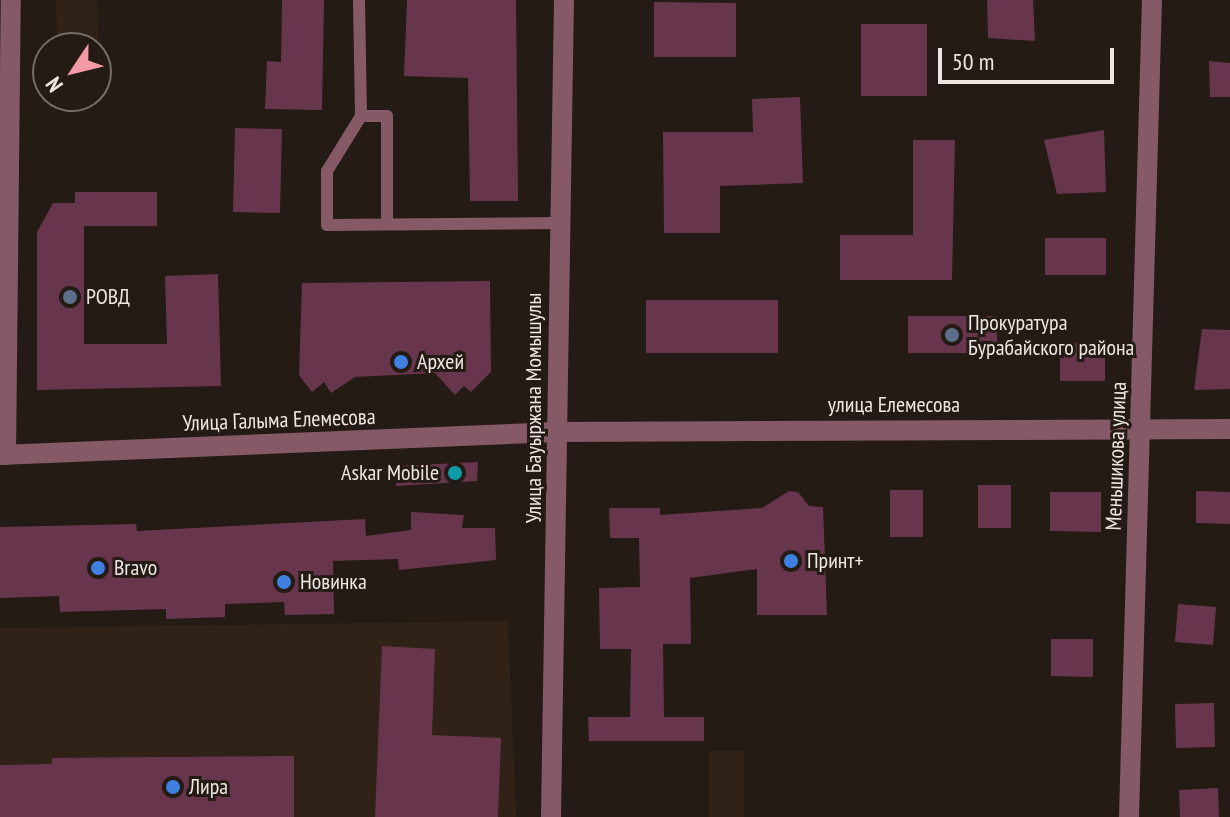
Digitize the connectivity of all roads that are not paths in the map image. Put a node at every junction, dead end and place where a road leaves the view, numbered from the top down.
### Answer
1 (11, 0) edge
2 (359, 0) edge
3 (564, 0) edge
4 (1152, 0) edge
5 (361, 116) junction
6 (559, 223) junction
7 (387, 224) junction
8 (1141, 428) junction
9 (1230, 429) edge
10 (559, 432) junction
11 (3, 455) edge
12 (551, 817) edge
13 (1129, 817) edge

1 - 11 street
2 - 5 lane
3 - 6 street, Улица Бауыржана Момышулы
4 - 8 street, Меньшикова улица
5 - 7 lane
5 - 7 lane
6 - 7 lane
6 - 10 street, Улица Бауыржана Момышулы
8 - 9 street, улица Елемесова
8 - 10 street, улица Елемесова
8 - 13 street, Меньшикова улица
10 - 11 street, Улица Галыма Елемесова
10 - 12 street, Улица Бауыржана Момышулы

